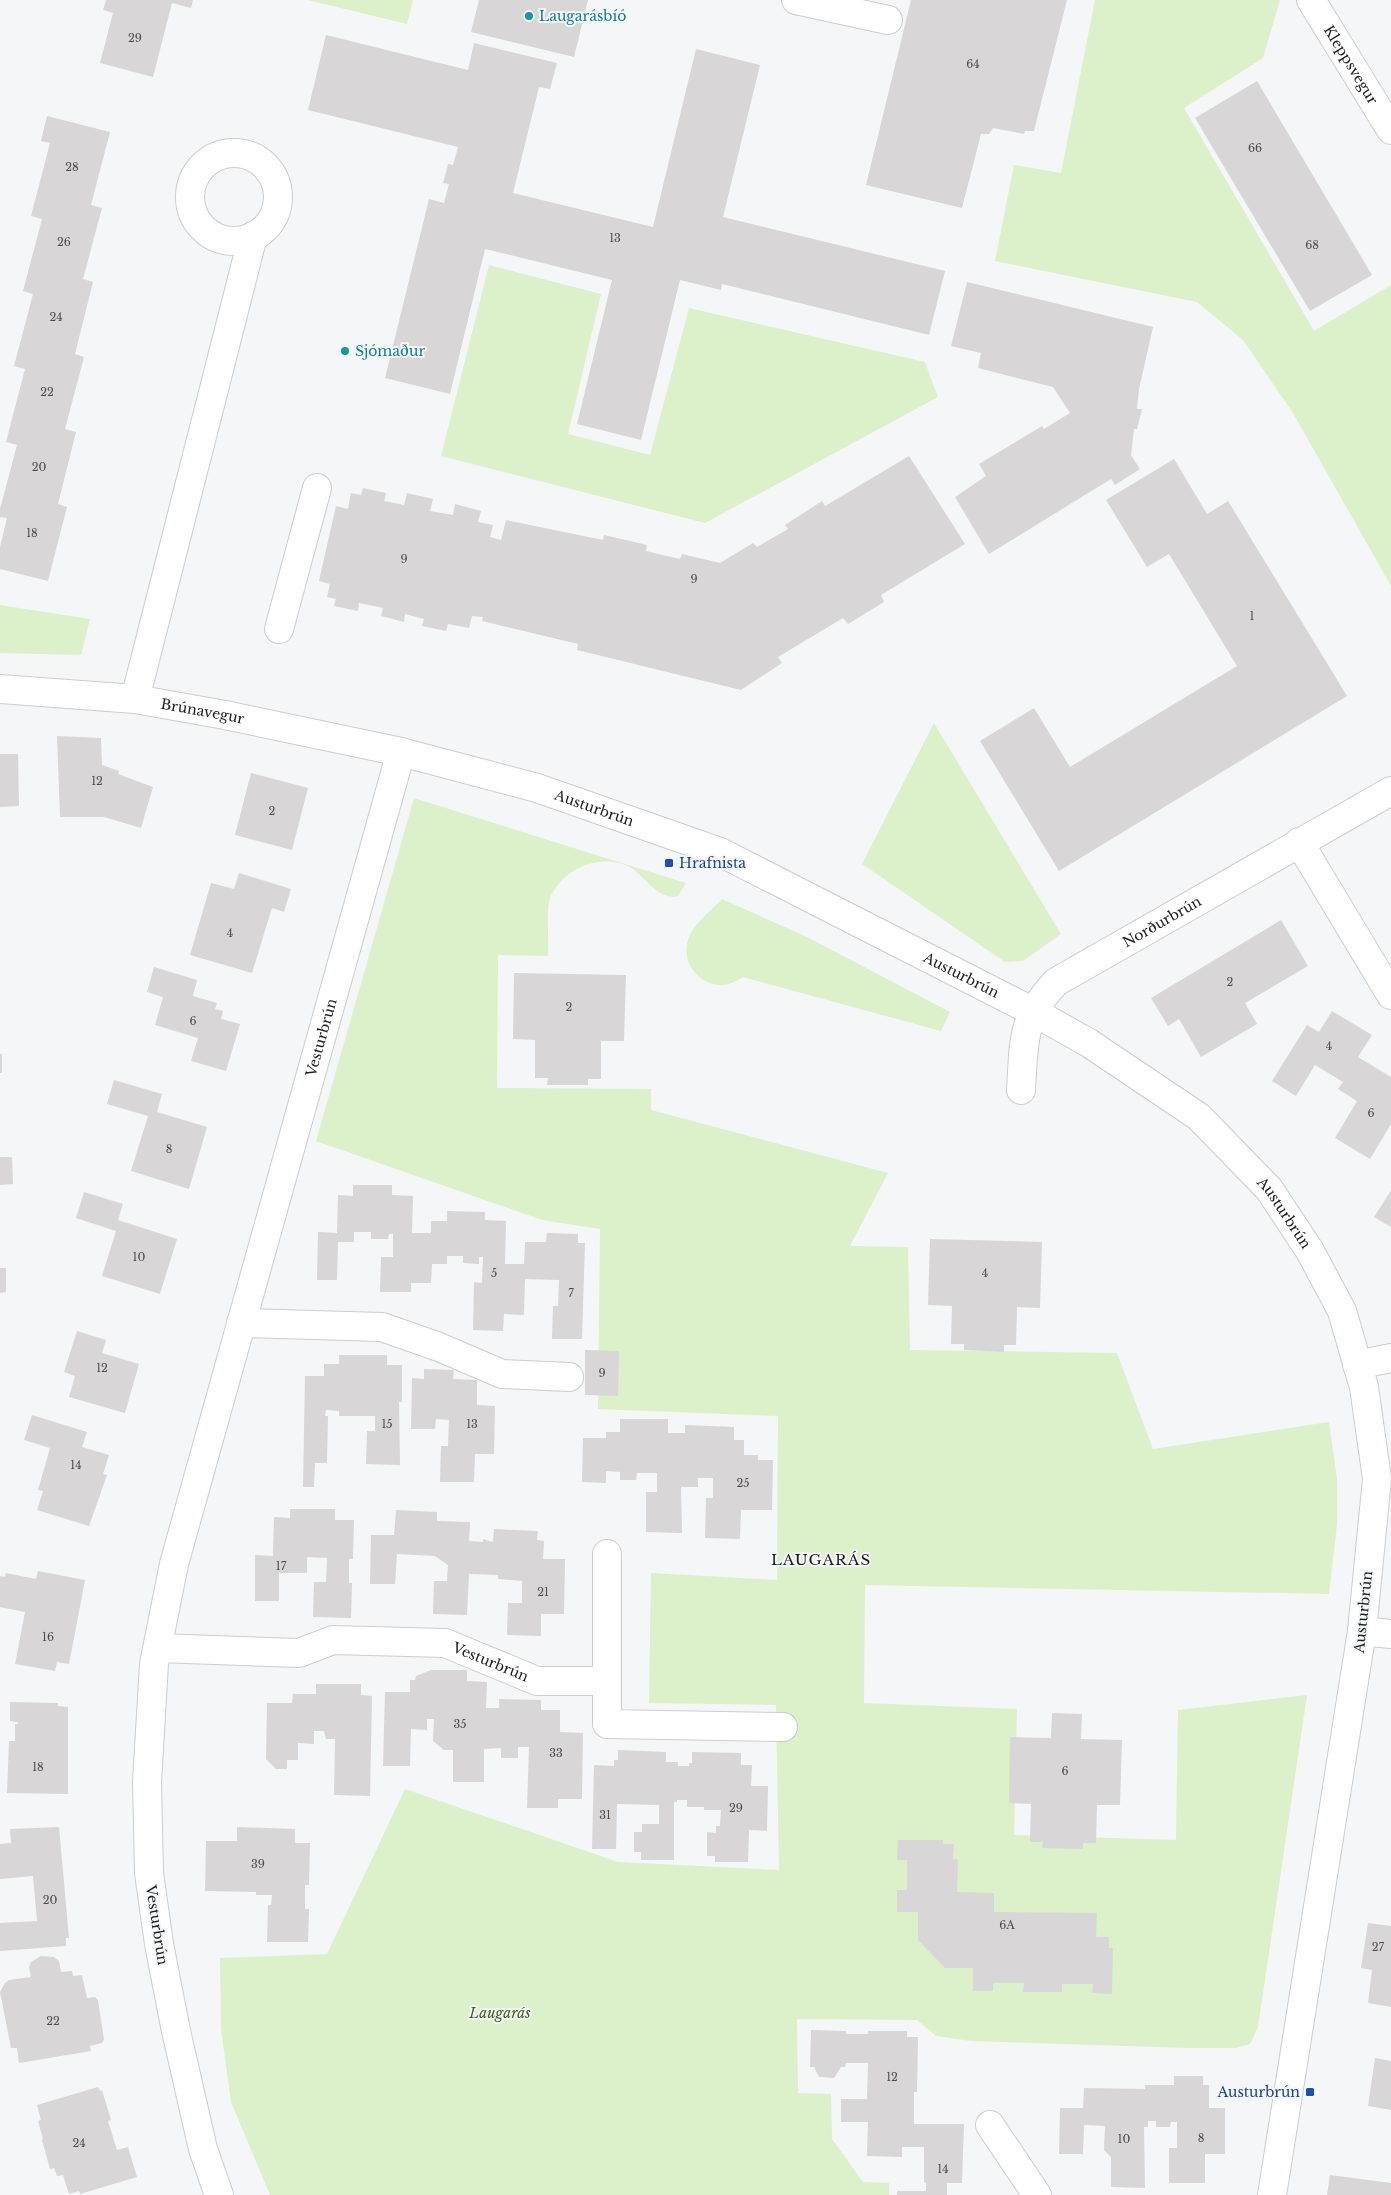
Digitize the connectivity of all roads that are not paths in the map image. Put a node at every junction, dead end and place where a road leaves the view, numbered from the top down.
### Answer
1 (796, 0) edge
2 (1311, 0) edge
3 (888, 20) dead end
4 (1391, 130) edge
5 (253, 236) dead end
6 (316, 488) dead end
7 (280, 629) dead end
8 (0, 689) edge
9 (135, 699) junction
10 (401, 752) junction
11 (1391, 791) edge
12 (1299, 842) junction
13 (1391, 995) edge
14 (1032, 1011) junction
15 (1021, 1090) dead end
16 (241, 1324) junction
17 (1391, 1358) edge
18 (1357, 1365) junction
19 (568, 1377) dead end
20 (607, 1554) dead end
21 (1362, 1631) junction
22 (1391, 1634) edge
23 (158, 1648) junction
24 (607, 1681) junction
25 (783, 1727) dead end
26 (990, 2125) dead end
27 (219, 2195) edge
28 (1037, 2195) edge
29 (1272, 2195) edge

1 - 3 street
2 - 4 street, Kleppsvegur
5 - 9 street
6 - 7 street
8 - 9 street, Brúnavegur
9 - 10 street, Brúnavegur
10 - 14 street, Austurbrún
10 - 16 street, Vesturbrún
11 - 12 street, Norðurbrún
12 - 13 street
12 - 14 street, Norðurbrún
14 - 15 street
14 - 18 street, Austurbrún
16 - 19 street
16 - 23 street, Vesturbrún
17 - 18 street
18 - 21 street, Austurbrún
20 - 24 street
21 - 22 street
21 - 29 street, Austurbrún
23 - 24 street, Vesturbrún
23 - 27 street, Vesturbrún
24 - 25 street
26 - 28 street

